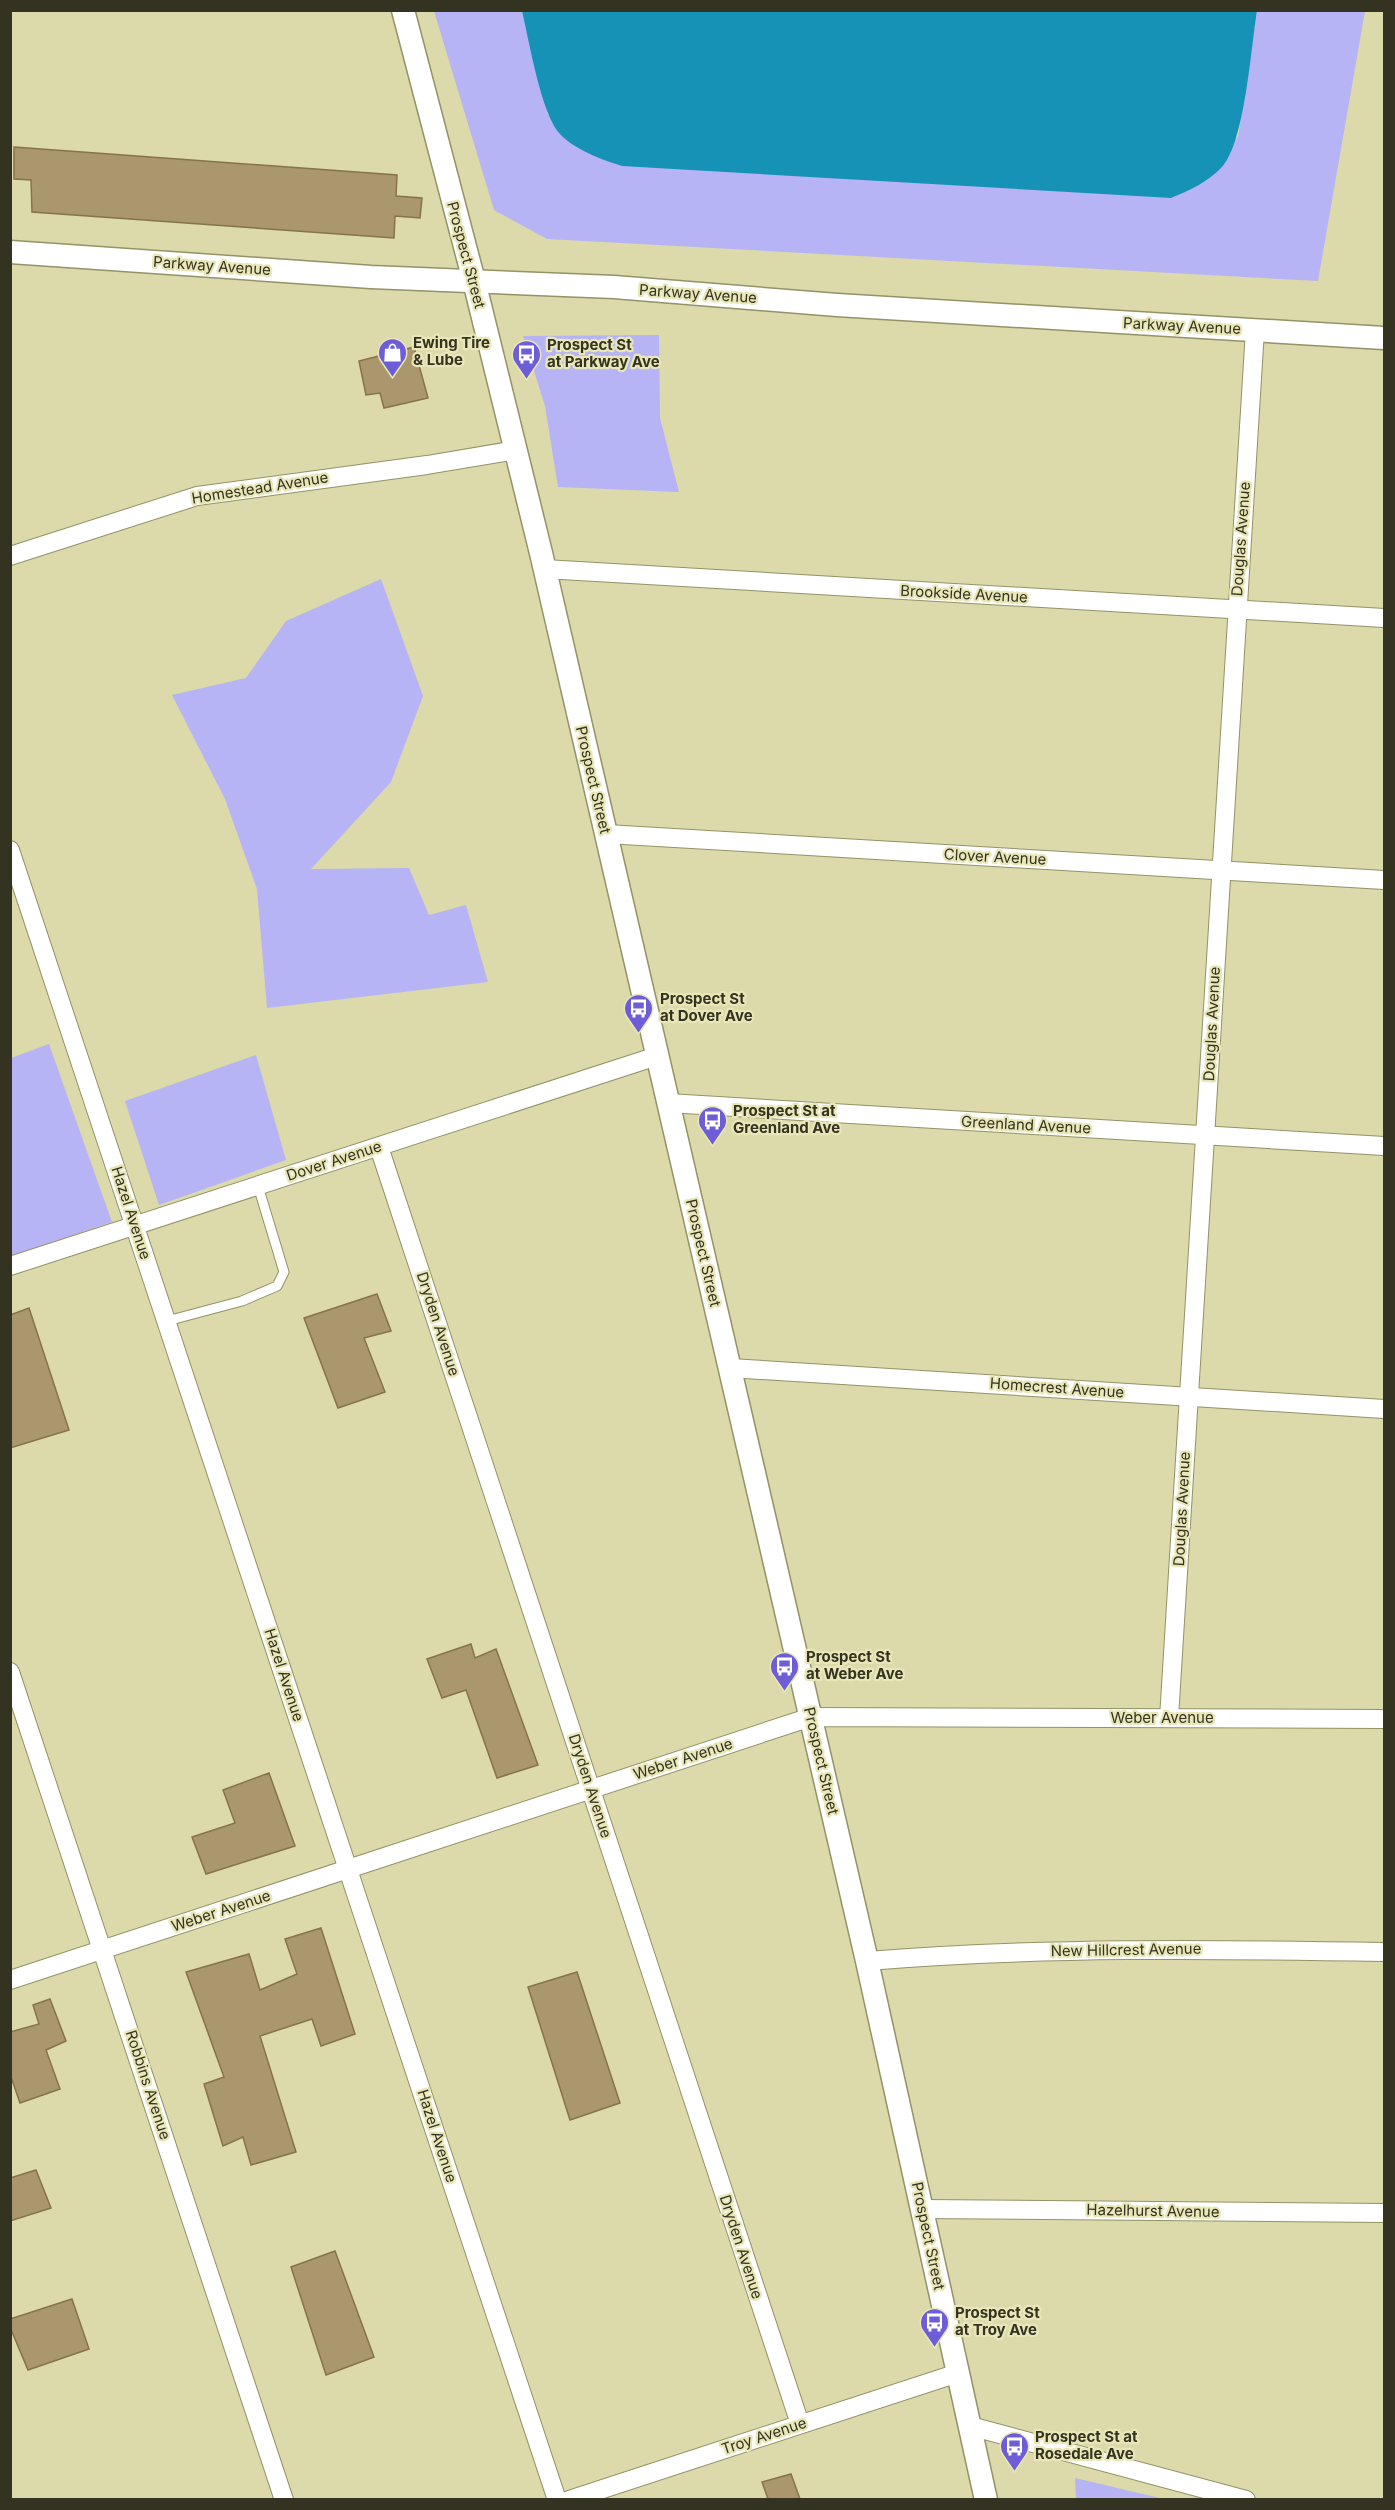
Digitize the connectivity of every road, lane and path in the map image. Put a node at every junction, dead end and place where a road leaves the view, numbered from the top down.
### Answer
1 (403, 10) edge
2 (10, 252) edge
3 (474, 281) junction
4 (1255, 330) junction
5 (1384, 339) edge
6 (516, 450) junction
7 (10, 556) edge
8 (544, 569) junction
9 (1237, 610) junction
10 (1384, 618) edge
11 (606, 834) junction
12 (10, 850) edge
13 (1221, 871) junction
14 (1384, 880) edge
15 (657, 1056) junction
16 (668, 1103) junction
17 (1205, 1135) junction
18 (1384, 1146) edge
19 (380, 1147) junction
20 (258, 1186) junction
21 (135, 1226) junction
22 (10, 1266) edge
23 (167, 1321) junction
24 (730, 1368) junction
25 (1189, 1396) junction
26 (1384, 1408) edge
27 (10, 1671) edge
28 (811, 1717) junction
29 (1169, 1718) junction
30 (1384, 1719) edge
31 (591, 1789) junction
32 (348, 1869) junction
33 (103, 1950) junction
34 (1384, 1952) edge
35 (867, 1961) junction
36 (10, 1980) edge
37 (922, 2209) junction
38 (1384, 2213) edge
39 (958, 2373) junction
40 (800, 2424) junction
41 (970, 2426) junction
42 (284, 2499) edge
43 (557, 2499) edge
44 (569, 2499) edge
45 (986, 2499) edge
46 (1246, 2499) edge

1 - 3 street, Prospect Street
2 - 3 street, Parkway Avenue
3 - 4 street, Parkway Avenue
3 - 6 street, Prospect Street
4 - 5 street, Parkway Avenue
4 - 9 street, Douglas Avenue
6 - 7 street, Homestead Avenue
6 - 8 street, Prospect Street
8 - 9 street, Brookside Avenue
8 - 11 street, Prospect Street
9 - 10 street, Brookside Avenue
9 - 13 street, Douglas Avenue
11 - 13 street, Clover Avenue
11 - 15 street, Prospect Street
12 - 21 street, Hazel Avenue
13 - 14 street, Clover Avenue
13 - 17 street, Douglas Avenue
15 - 16 street, Prospect Street
15 - 19 street, Dover Avenue
16 - 17 street, Greenland Avenue
16 - 24 street, Prospect Street
17 - 18 street, Greenland Avenue
17 - 25 street, Douglas Avenue
19 - 20 street, Dover Avenue
19 - 31 street, Dryden Avenue
20 - 21 street, Dover Avenue
20 - 23 lane
21 - 22 street, Dover Avenue
21 - 23 street, Hazel Avenue
23 - 32 street, Hazel Avenue
24 - 25 street, Homecrest Avenue
24 - 28 street, Prospect Street
25 - 26 street, Homecrest Avenue
25 - 29 street, Douglas Avenue
27 - 33 street, Robbins Avenue
28 - 29 street, Weber Avenue
28 - 31 street, Weber Avenue
28 - 35 street, Prospect Street
29 - 30 street, Weber Avenue
31 - 32 street, Weber Avenue
31 - 40 street, Dryden Avenue
32 - 33 street, Weber Avenue
32 - 43 street, Hazel Avenue
33 - 36 street, Weber Avenue
33 - 42 street, Robbins Avenue
34 - 35 street, New Hillcrest Avenue
35 - 37 street, Prospect Street
37 - 38 street, Hazelhurst Avenue
37 - 39 street, Prospect Street
39 - 40 street, Troy Avenue
39 - 41 street, Prospect Street
40 - 44 street, Troy Avenue
41 - 45 street, Prospect Street
41 - 46 street

